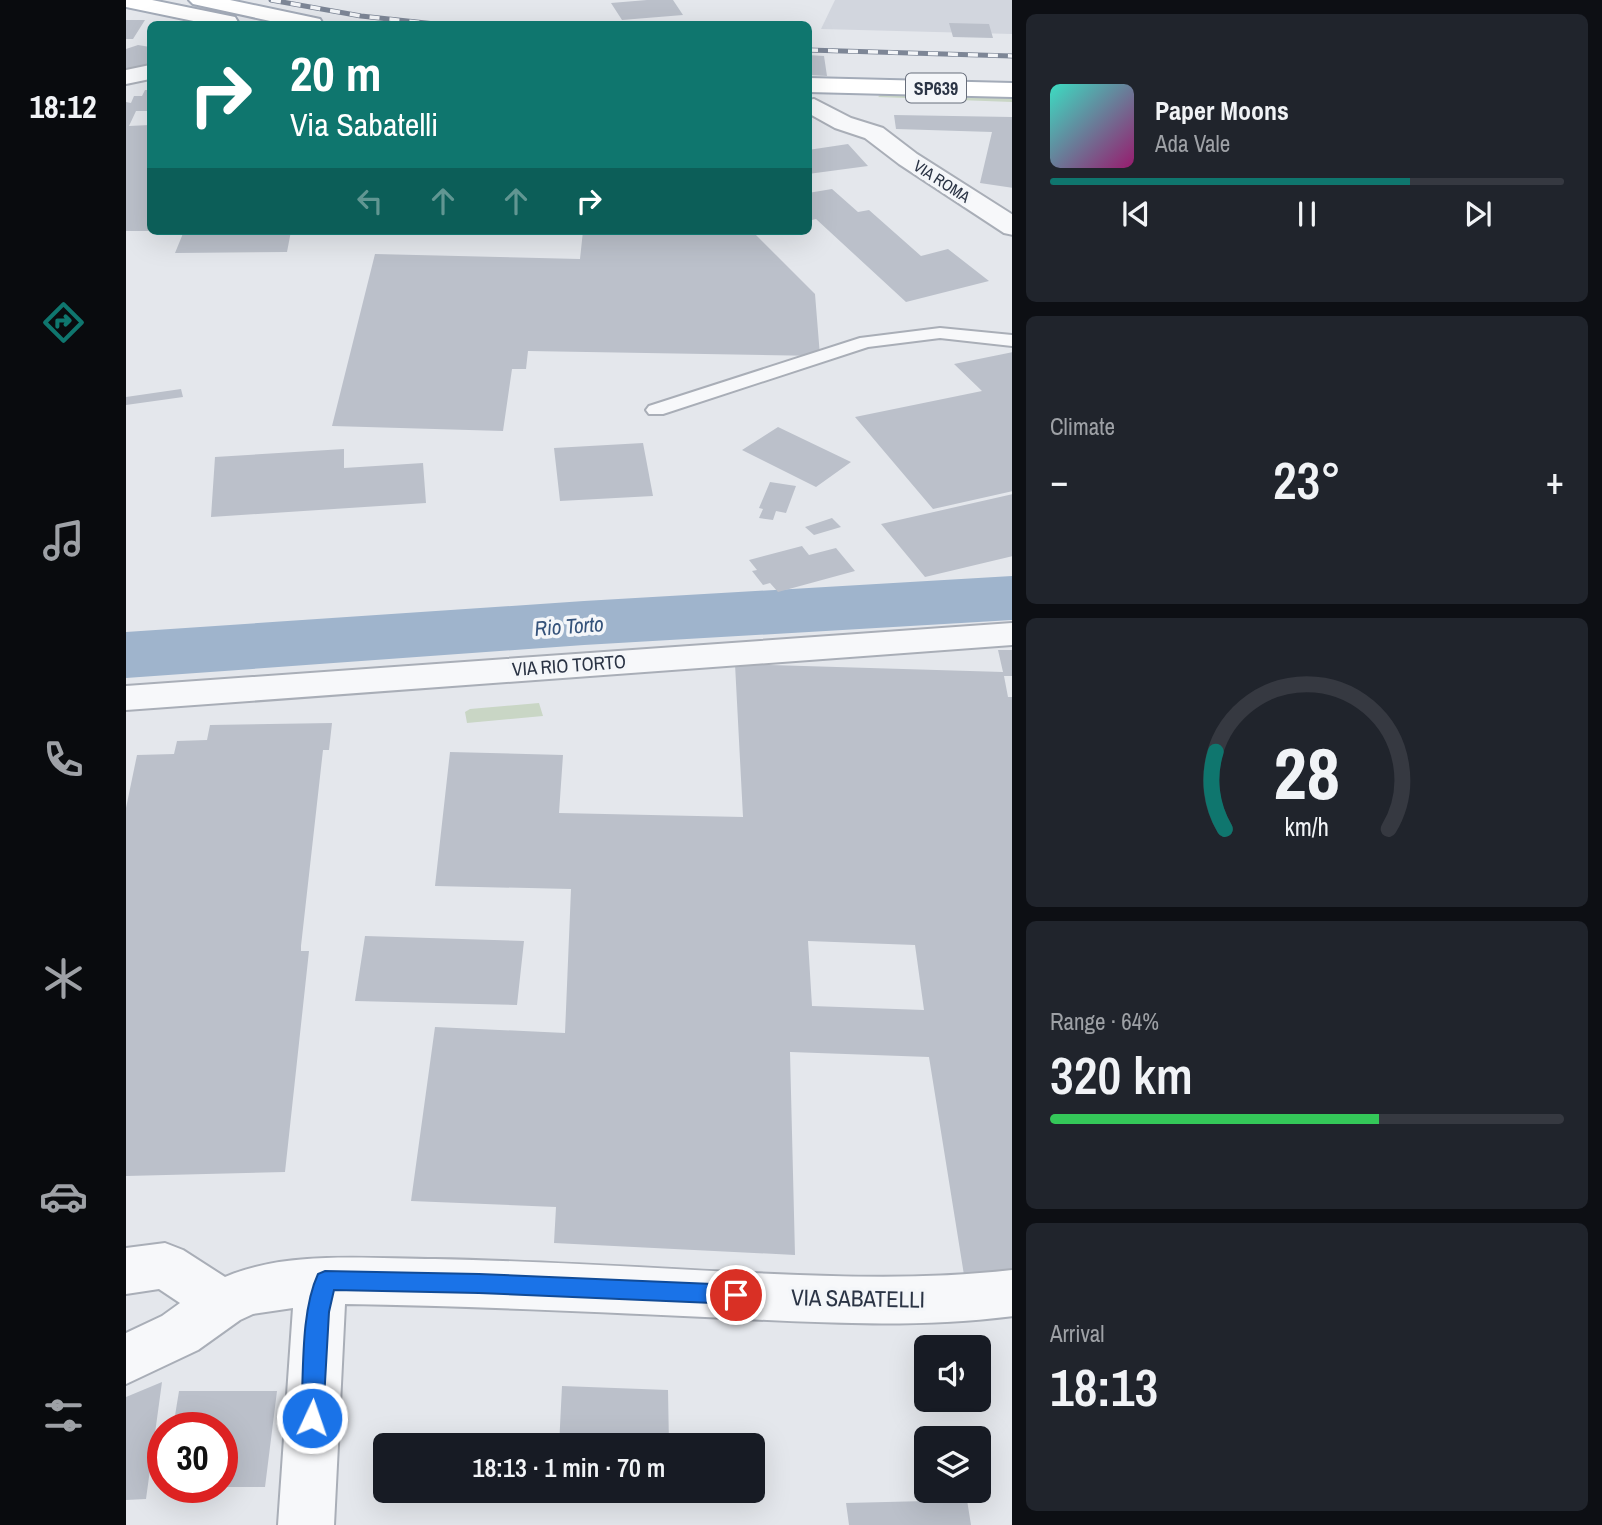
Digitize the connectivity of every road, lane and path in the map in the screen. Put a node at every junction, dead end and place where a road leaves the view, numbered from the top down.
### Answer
1 (200, 0) edge
2 (126, 1) edge
3 (223, 21) edge
4 (298, 21) edge
5 (147, 73) edge
6 (126, 77) edge
7 (1012, 90) edge
8 (862, 96) junction
9 (812, 99) edge
10 (812, 100) edge
11 (1012, 108) edge
12 (874, 133) junction
13 (1012, 227) edge
14 (1012, 341) edge
15 (656, 410) dead end
16 (1012, 634) edge
17 (126, 698) edge
18 (126, 1271) edge
19 (325, 1281) junction
20 (1012, 1293) edge
21 (222, 1303) junction
22 (126, 1359) edge
23 (306, 1525) edge

1 - 4 main road
2 - 3 main road
5 - 6 street
7 - 8 main road, SP639
8 - 9 main road, SP639
8 - 11 main road, SP639
8 - 12 street
10 - 12 street, VIA ROMA
12 - 13 street, VIA ROMA
14 - 15 lane
16 - 17 street, VIA RIO TORTO
18 - 21 street
19 - 20 street, VIA SABATELLI
19 - 21 street, VIA SABATELLI
19 - 23 street
21 - 22 street, VIA SABATELLI

